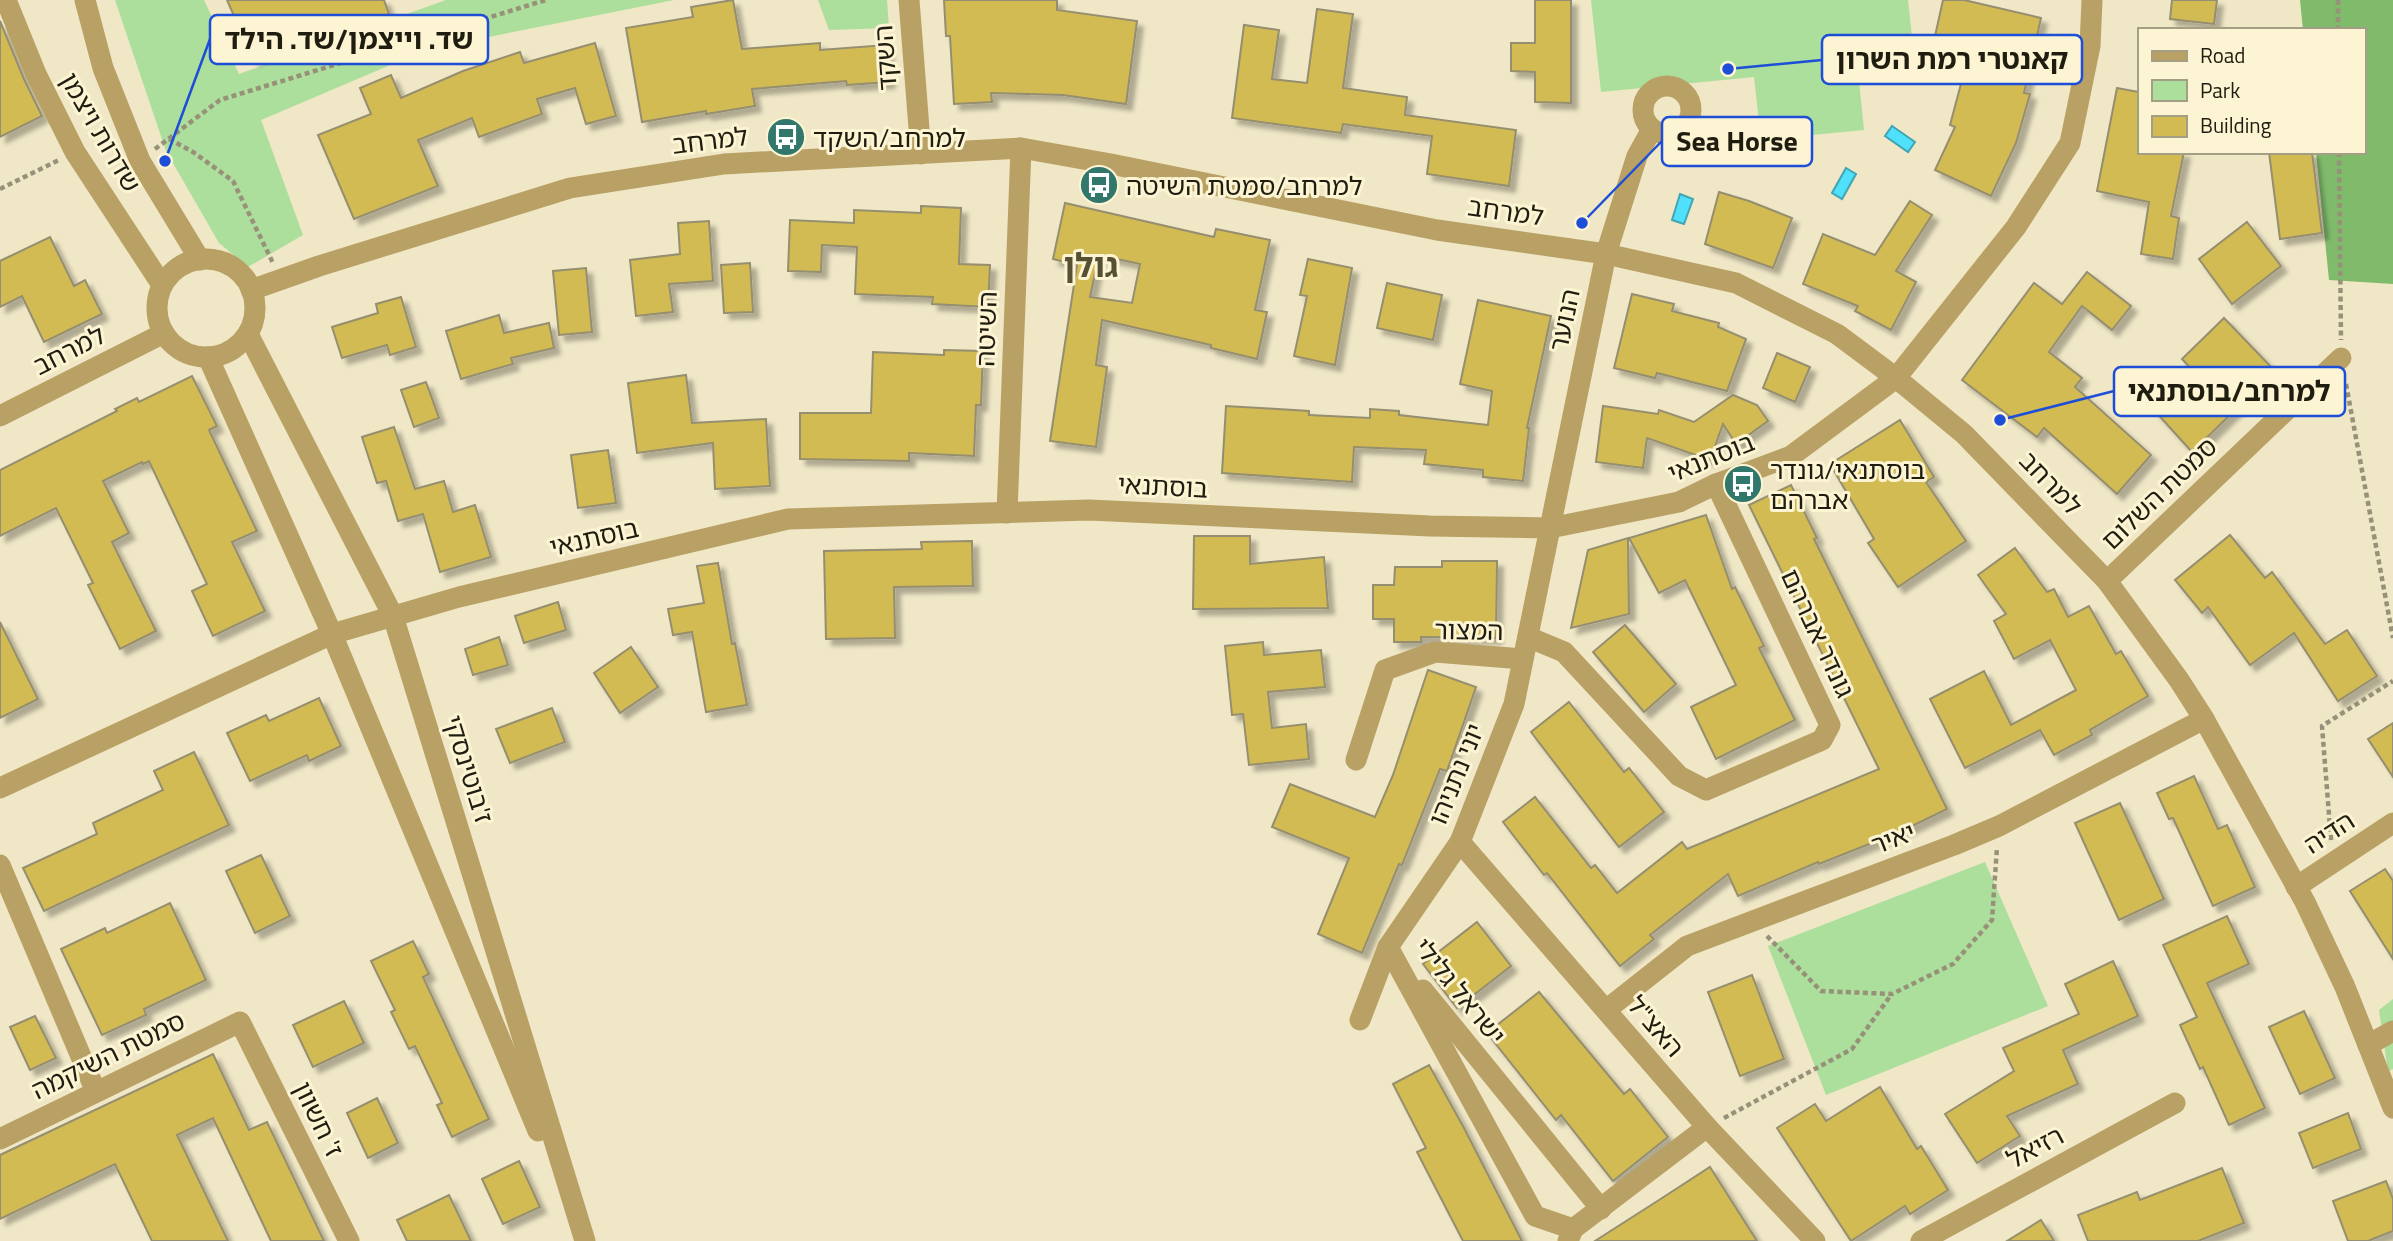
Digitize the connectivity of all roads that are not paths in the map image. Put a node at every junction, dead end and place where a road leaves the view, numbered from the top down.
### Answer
1 (85, 0) edge
2 (909, 0) edge
3 (2092, 0) edge
4 (9, 4) edge
5 (1651, 129) dead end
6 (1021, 148) junction
7 (921, 154) junction
8 (1606, 254) junction
9 (200, 260) junction
10 (162, 285) junction
11 (251, 290) junction
12 (164, 333) junction
13 (248, 334) junction
14 (208, 357) junction
15 (2341, 358) road end
16 (1896, 378) junction
17 (0, 416) edge
18 (1716, 484) junction
19 (1006, 513) junction
20 (1550, 528) junction
21 (2107, 581) junction
22 (393, 616) junction
23 (332, 634) junction
24 (1528, 636) junction
25 (1523, 659) junction
26 (2204, 719) junction
27 (1356, 760) dead end
28 (0, 788) edge
29 (2393, 823) edge
30 (1460, 842) junction
31 (0, 865) edge
32 (2296, 887) junction
33 (1388, 947) junction
34 (1606, 1010) junction
35 (1360, 1020) dead end
36 (240, 1022) joint
37 (2393, 1031) edge
38 (2368, 1045) junction
39 (96, 1092) junction
40 (2175, 1103) dead end
41 (2393, 1108) edge
42 (1707, 1127) junction
43 (0, 1139) edge
44 (1601, 1209) junction
45 (1570, 1235) edge
46 (349, 1241) edge
47 (585, 1241) edge
48 (1815, 1241) edge
49 (1921, 1241) edge

1 - 9 street, שדרות ויצמן
2 - 7 street, השקד
3 - 16 street, בוסתנאי
4 - 10 street, שדרות ויצמן
5 - 8 street, הנוער
6 - 7 street, למרחב
6 - 8 street, למרחב
6 - 19 street, השיטה
7 - 11 street, למרחב
8 - 16 street, למרחב
8 - 20 street, הנוער
9 - 10 street
9 - 11 street
10 - 12 street
11 - 13 street
12 - 14 street
12 - 17 street, למרחב
13 - 14 street
13 - 22 street, ז'בוטינסקי
14 - 23 street, ז'בוטינסקי
15 - 21 street, סמטת השלום
16 - 18 street, בוסתנאי
16 - 21 street, למרחב
18 - 20 street, בוסתנאי
18 - 24 street, גונדר אברהם
19 - 20 street, בוסתנאי
19 - 22 street, בוסתנאי
20 - 24 street, יוני נתניהו
21 - 26 street, למרחב
22 - 23 street, בוסתנאי
22 - 47 street, ז'בוטינסקי
23 - 28 street, בוסתנאי
23 - 47 street, ז'בוטינסקי
24 - 25 street, יוני נתניהו
25 - 27 street, המצור
25 - 30 street, יוני נתניהו
26 - 32 street, למרחב
26 - 34 street, יאיר
29 - 32 street, הדיה
30 - 33 street, יוני נתניהו
30 - 34 street, האצ"ל
31 - 39 street
32 - 38 street, למרחב
33 - 35 street, יוני נתניהו
33 - 44 street, ישראל גלילי
33 - 45 street, ישראל גלילי
34 - 42 street, האצ"ל
36 - 39 street, סמטת השיקמה
36 - 46 street, ז' חשוון
37 - 38 street
38 - 41 street, למרחב
39 - 43 street, סמטת השיקמה
40 - 49 street, רזיאל
42 - 44 street, ישראל גלילי
42 - 48 street, האצ"ל
44 - 45 street, ישראל גלילי

